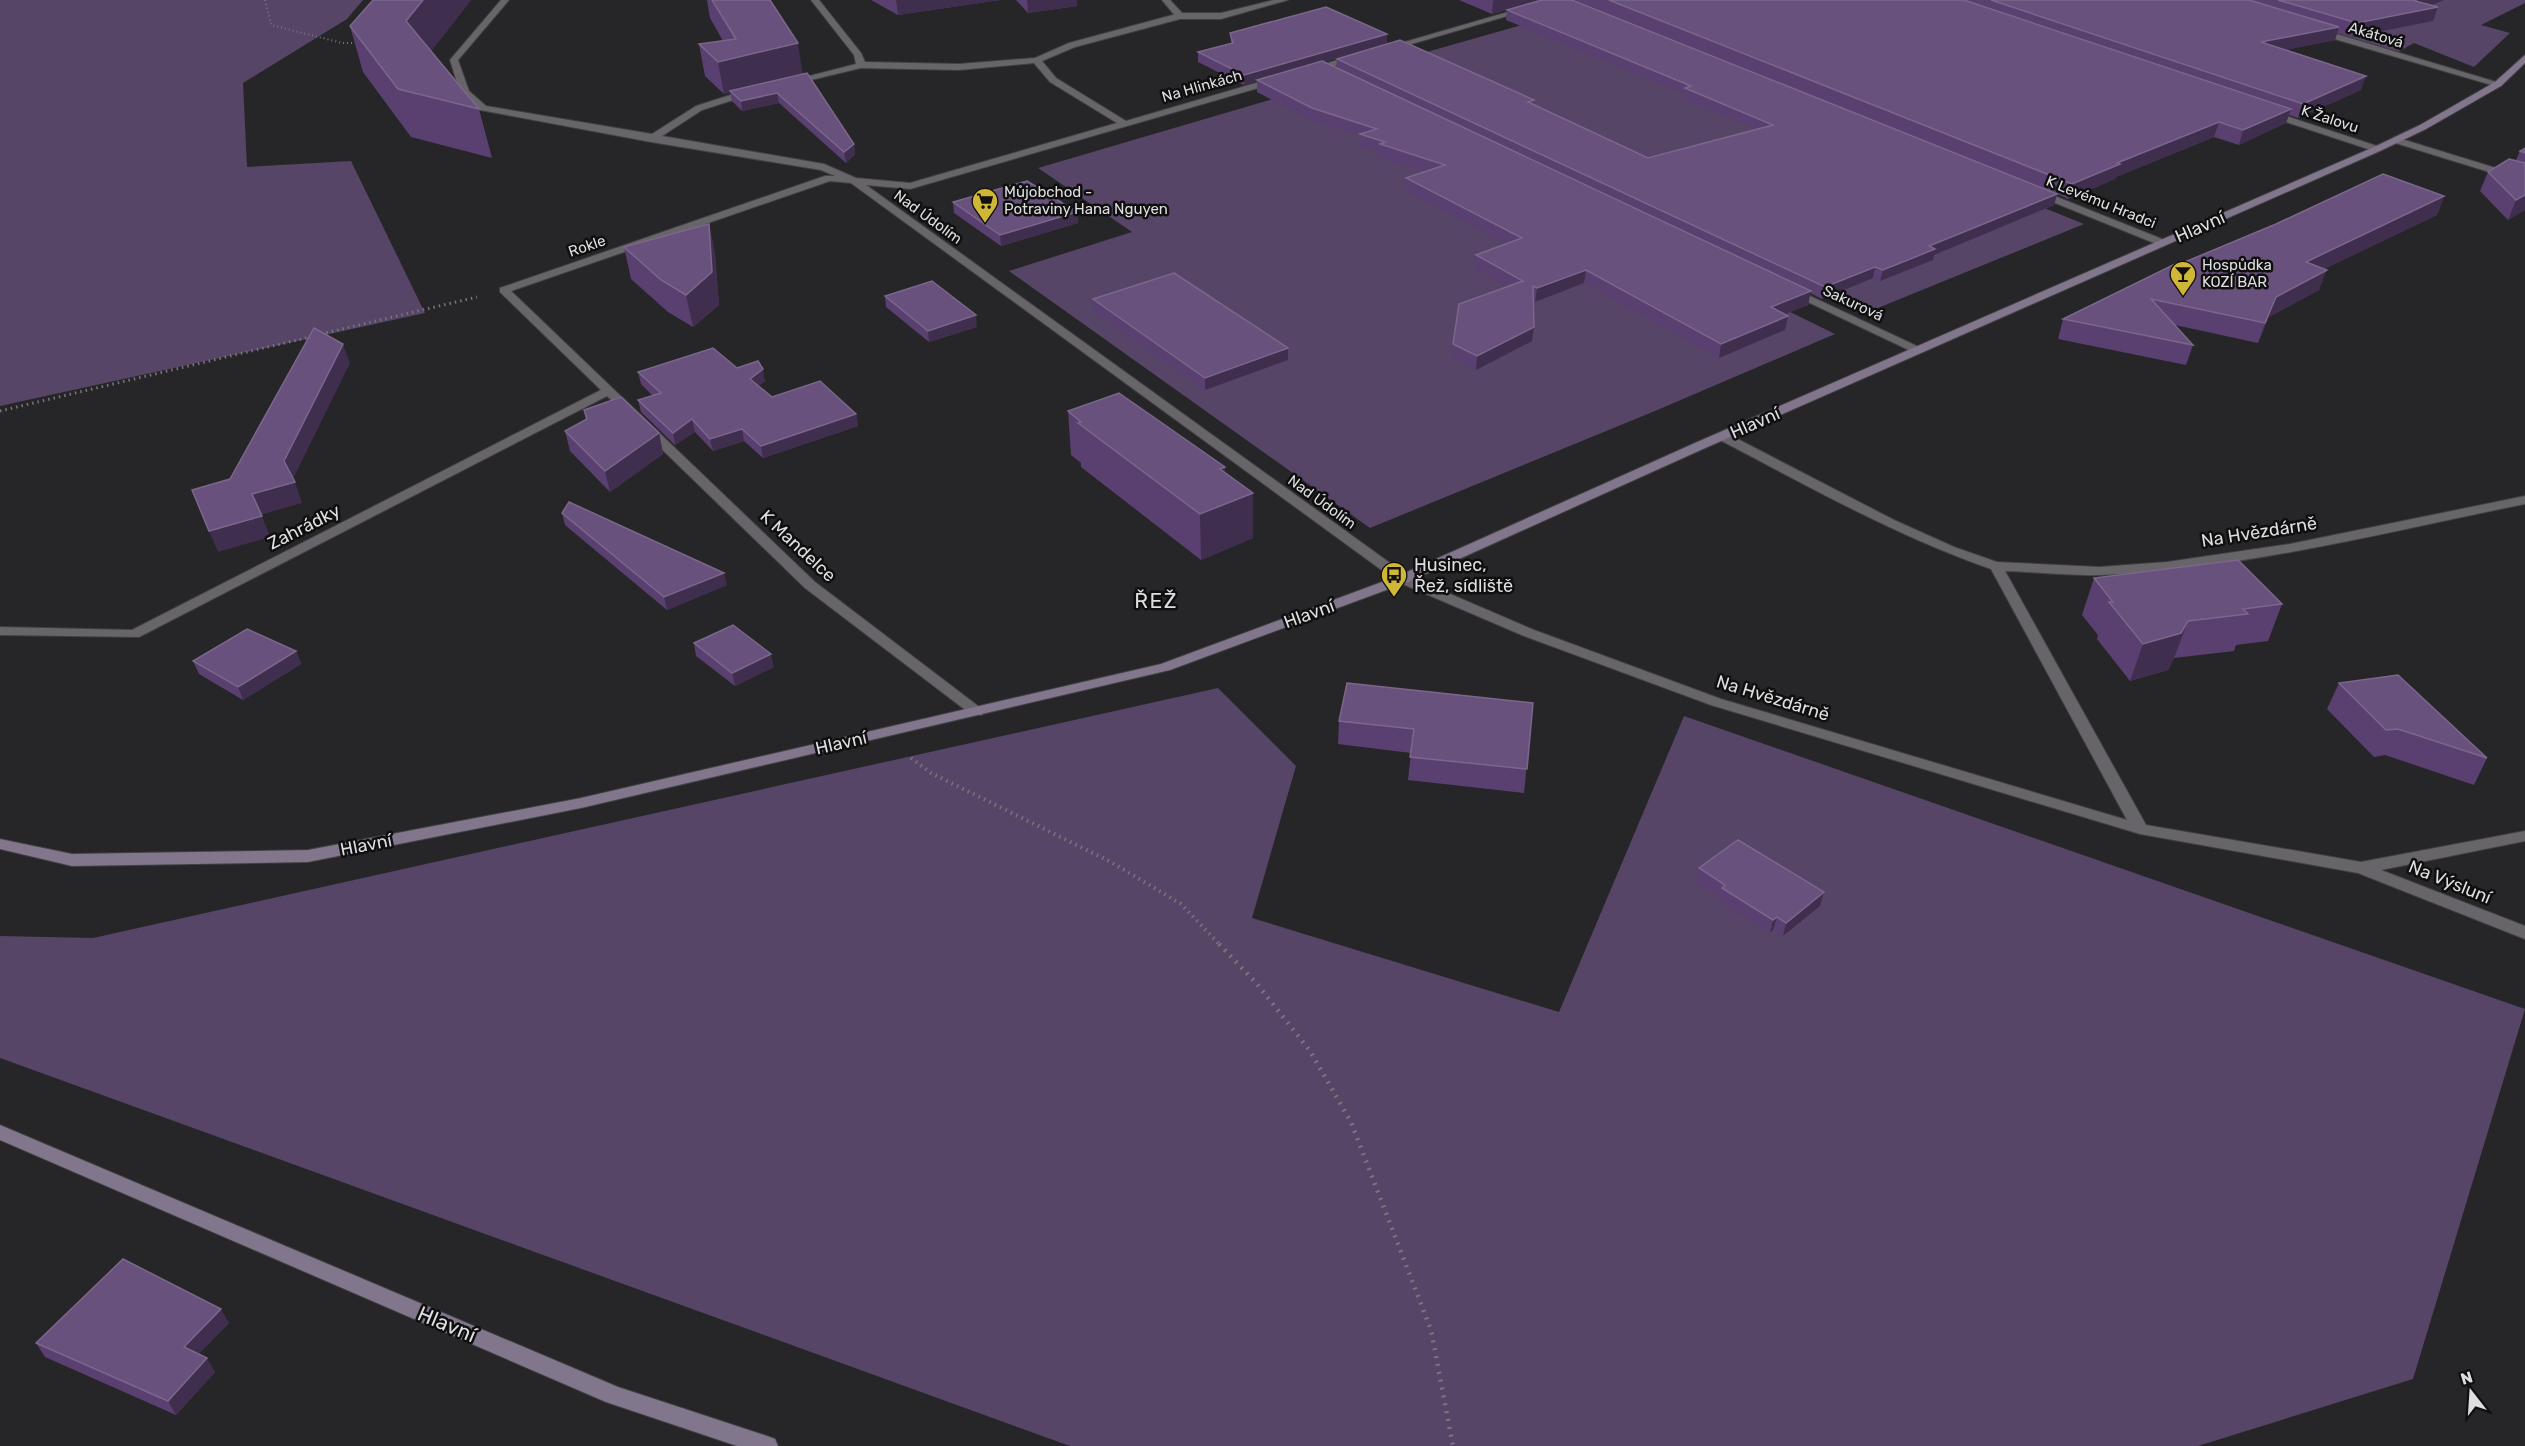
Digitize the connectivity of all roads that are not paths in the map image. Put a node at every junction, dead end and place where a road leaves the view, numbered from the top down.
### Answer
1 (505, 0) edge
2 (815, 0) edge
3 (1166, 0) edge
4 (1284, 0) edge
5 (1559, 0) edge
6 (1572, 4) edge
7 (1180, 16) junction
8 (2303, 27) edge
9 (1377, 51) edge
10 (1366, 54) edge
11 (2525, 58) edge
12 (1037, 60) junction
13 (861, 65) junction
14 (1321, 67) junction
15 (1332, 72) edge
16 (1299, 73) edge
17 (1288, 76) edge
18 (787, 84) edge
19 (2498, 84) junction
20 (764, 89) edge
21 (2258, 109) edge
22 (1125, 124) junction
23 (651, 139) junction
24 (2395, 140) junction
25 (2377, 149) junction
26 (853, 180) junction
27 (2525, 180) edge
28 (2023, 186) edge
29 (2163, 243) junction
30 (1787, 288) edge
31 (1917, 350) junction
32 (610, 390) junction
33 (1724, 437) junction
34 (2525, 500) edge
35 (1996, 566) junction
36 (1403, 579) junction
37 (0, 632) edge
38 (977, 712) junction
39 (2140, 829) junction
40 (2525, 836) edge
41 (0, 844) edge
42 (2361, 868) junction
43 (2525, 933) edge
44 (0, 1132) edge
45 (767, 1446) edge

1 - 23 street, Nad Údolím
2 - 13 street
3 - 7 street
4 - 7 street
5 - 6 street
5 - 9 street
7 - 12 street
8 - 19 street, Akátová
10 - 14 street
11 - 19 street, Hlavní
12 - 13 street
12 - 22 street
13 - 18 street
14 - 15 street
14 - 16 street
17 - 22 street, Na Hlinkách
19 - 24 street, Hlavní
20 - 23 street
21 - 25 street, K Žalovu
22 - 26 street, Na Hlinkách
23 - 26 street, Nad Údolím
24 - 25 street, Hlavní
24 - 27 street
25 - 29 street, Hlavní
26 - 32 street, Rokle
26 - 36 street, Nad Údolím
28 - 29 street, K Levému Hradci
29 - 31 street, Hlavní
30 - 31 street, Sakurová
31 - 33 street, Hlavní
32 - 37 street, Zahrádky
32 - 38 street, K Mandelce
33 - 35 street, Na Hvězdárně
33 - 36 street, Hlavní
34 - 35 street, Na Hvězdárně
35 - 39 street
36 - 38 street, Hlavní
36 - 39 street, Na Hvězdárně
38 - 41 street, Hlavní
39 - 42 street, Na Hvězdárně
40 - 42 street, Na Hvězdárně
42 - 43 street, Na Výsluní
44 - 45 street, Hlavní

